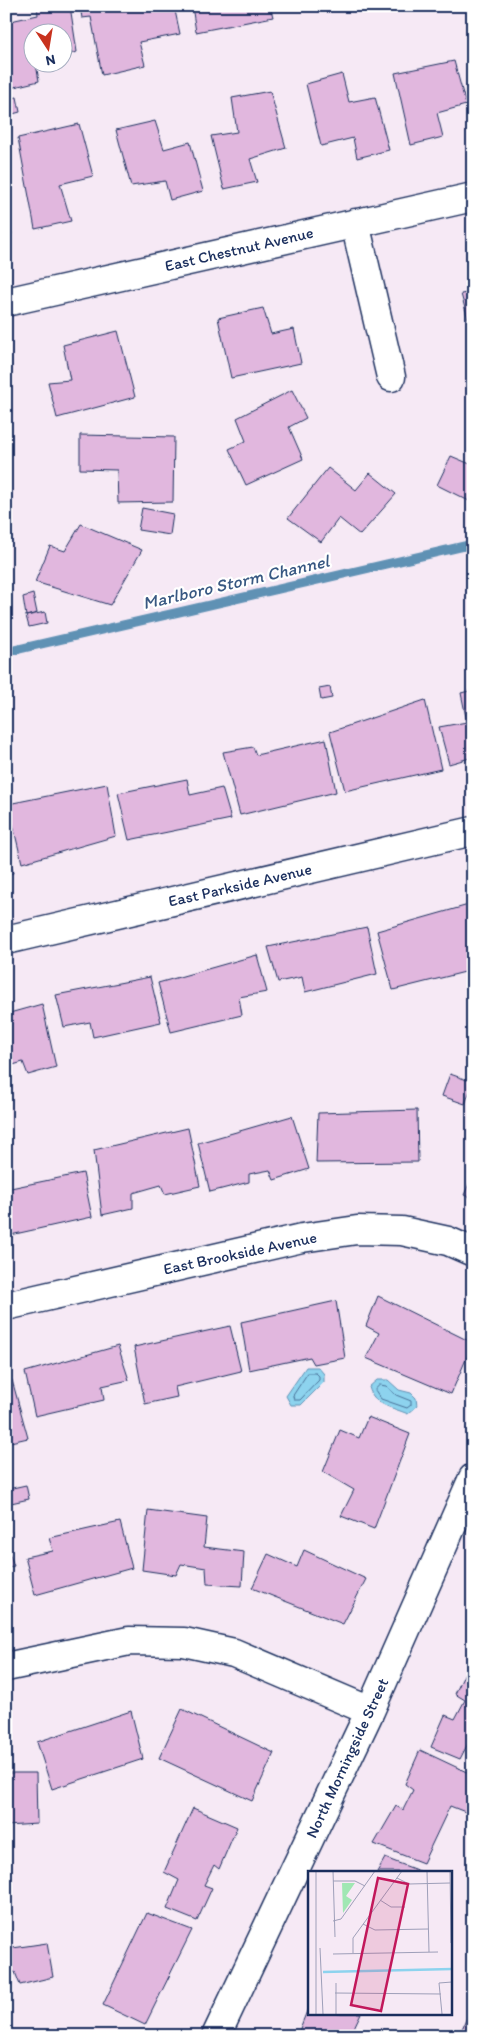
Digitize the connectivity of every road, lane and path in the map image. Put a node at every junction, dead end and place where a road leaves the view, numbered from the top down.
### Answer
1 (473, 197) edge
2 (356, 223) junction
3 (6, 302) edge
4 (391, 376) dead end
5 (473, 831) edge
6 (6, 940) edge
7 (473, 1252) edge
8 (6, 1306) edge
9 (473, 1478) edge
10 (6, 1666) edge
11 (370, 1711) junction
12 (216, 2036) edge

1 - 2 street, East Chestnut Avenue
2 - 3 street, East Chestnut Avenue
2 - 4 street
5 - 6 street, East Parkside Avenue
7 - 8 street, East Brookside Avenue
9 - 11 street, North Morningside Street
10 - 11 street
11 - 12 street, North Morningside Street

